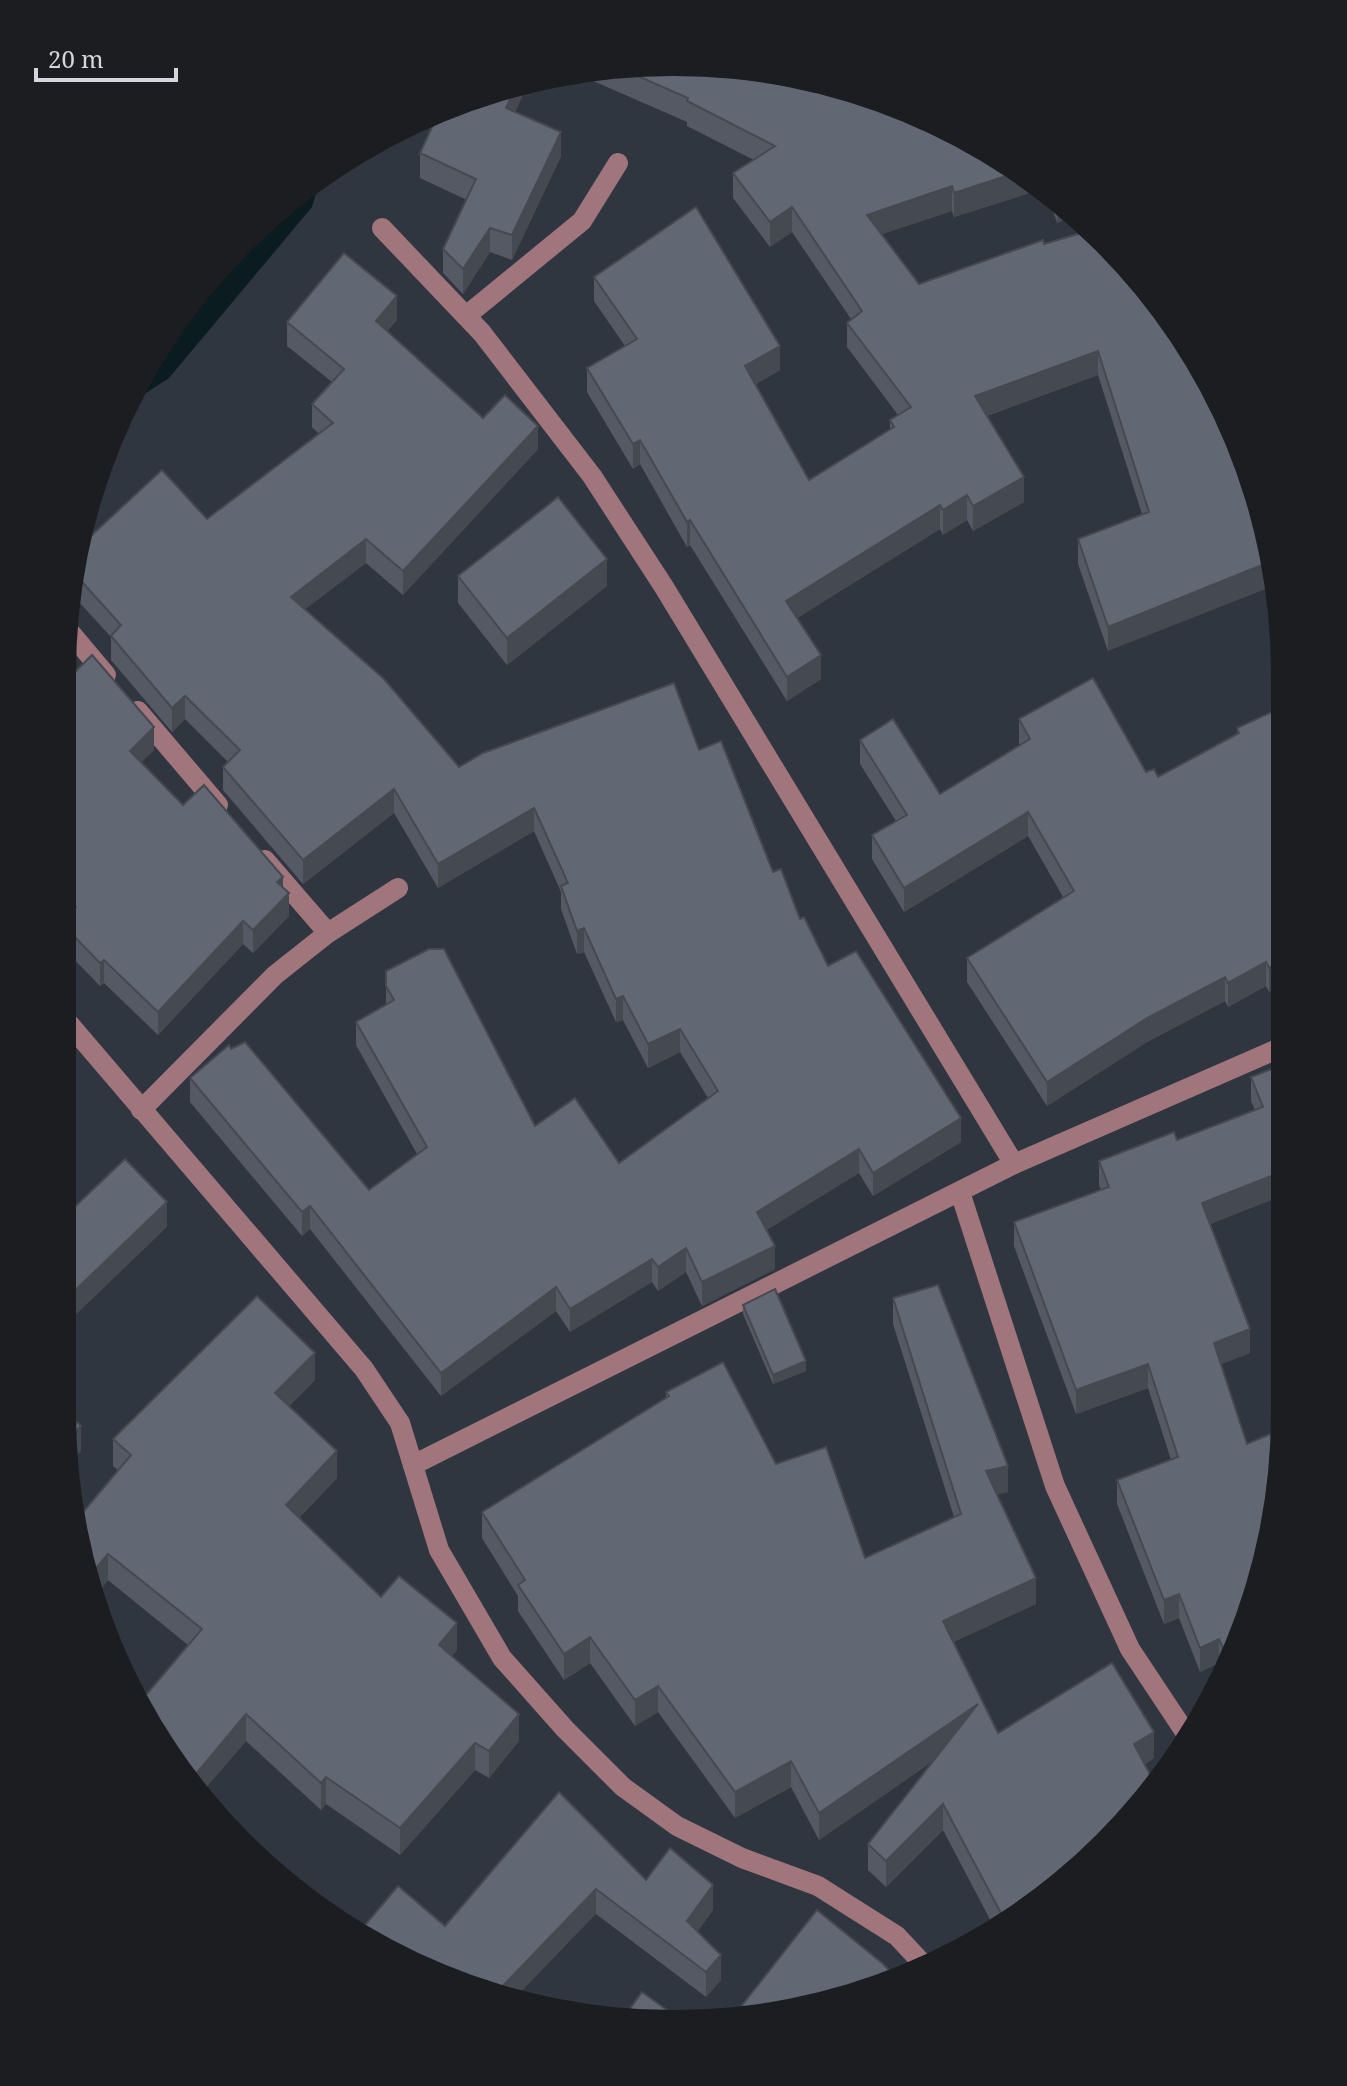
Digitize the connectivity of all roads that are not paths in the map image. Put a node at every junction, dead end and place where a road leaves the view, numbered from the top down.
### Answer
1 (618, 163) dead end
2 (382, 228) dead end
3 (466, 316) junction
4 (77, 640) edge
5 (235, 824) edge
6 (255, 848) edge
7 (398, 888) dead end
8 (328, 933) junction
9 (76, 1032) edge
10 (1271, 1052) edge
11 (141, 1110) junction
12 (1014, 1164) junction
13 (960, 1192) junction
14 (413, 1465) junction
15 (1181, 1726) edge
16 (917, 1958) edge

1 - 3 street
2 - 3 street
3 - 12 street
4 - 5 street
6 - 8 street
7 - 8 street
8 - 11 street
9 - 11 street
10 - 12 street
11 - 14 street
12 - 13 street
13 - 14 street
13 - 15 street
14 - 16 street

